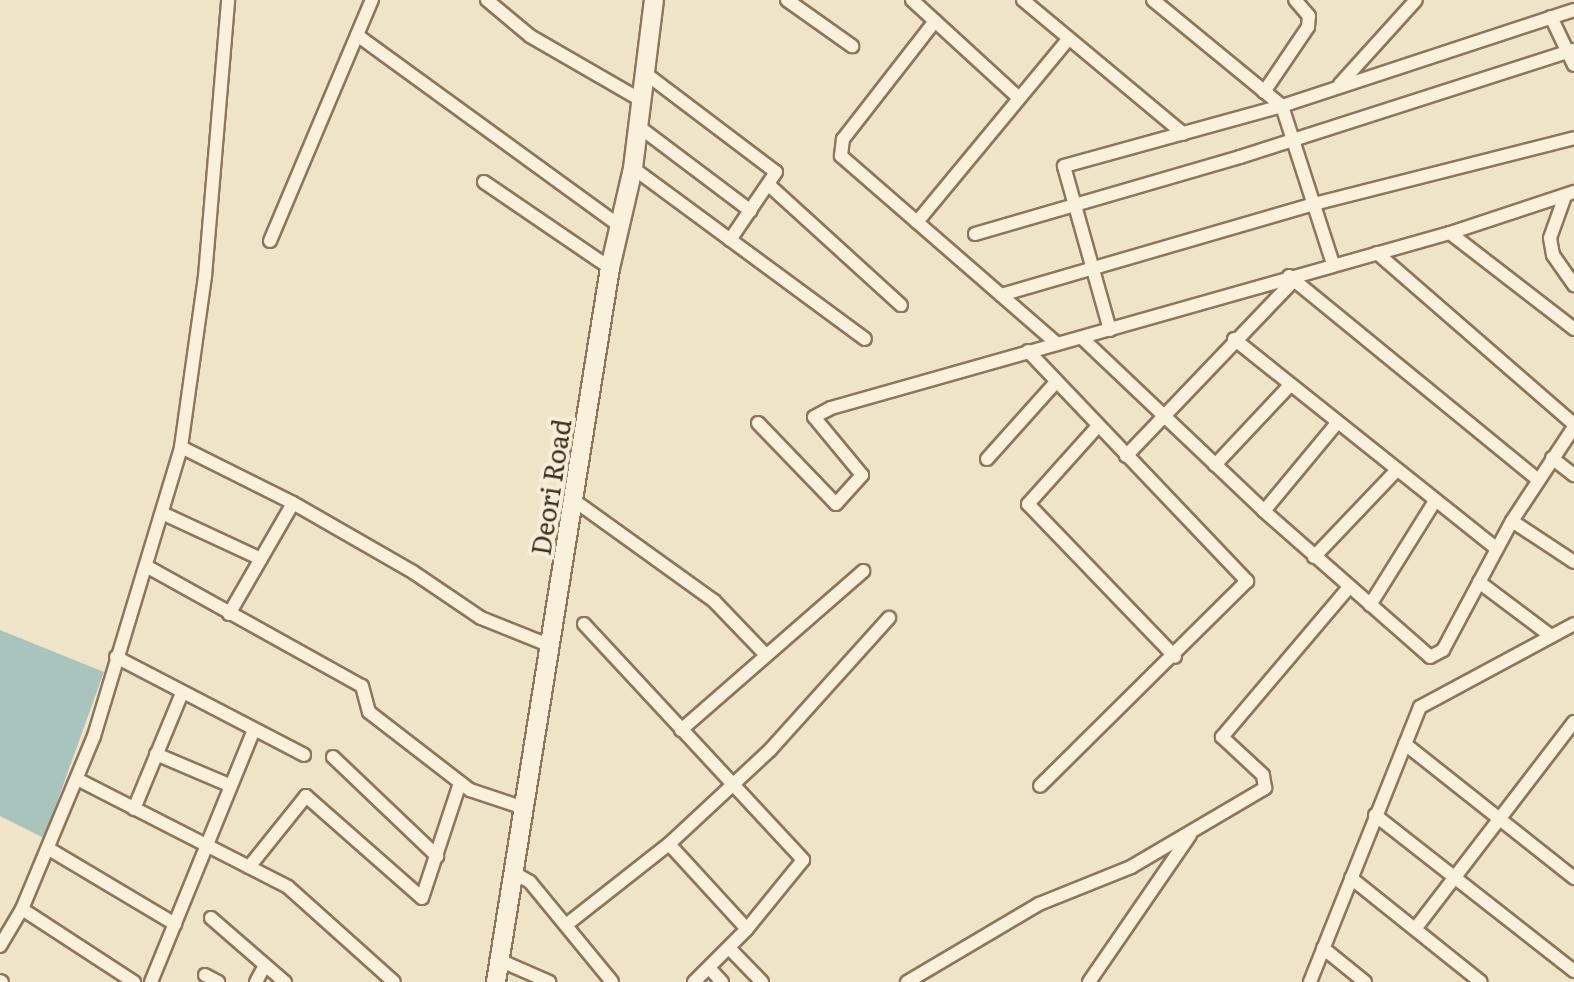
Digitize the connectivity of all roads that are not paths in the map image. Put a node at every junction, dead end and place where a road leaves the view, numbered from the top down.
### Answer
1 (228, 0) edge
2 (372, 0) edge
3 (487, 0) edge
4 (654, 0) edge
5 (912, 0) edge
6 (1023, 0) edge
7 (1153, 0) edge
8 (1295, 0) edge
9 (1416, 0) edge
10 (1565, 0) edge
11 (795, 2) edge
12 (1574, 9) edge
13 (1551, 17) junction
14 (935, 21) junction
15 (357, 35) junction
16 (1067, 41) junction
17 (852, 46) dead end
18 (1569, 52) edge
19 (1574, 65) edge
20 (645, 73) junction
21 (1338, 86) junction
22 (1264, 92) junction
23 (1019, 98) junction
24 (641, 100) junction
25 (1282, 106) junction
26 (638, 126) junction
27 (1184, 134) junction
28 (1574, 138) edge
29 (1295, 139) junction
30 (633, 168) junction
31 (484, 182) dead end
32 (770, 186) junction
33 (1569, 196) edge
34 (1072, 203) junction
35 (1314, 204) junction
36 (751, 211) junction
37 (917, 222) junction
38 (620, 226) junction
39 (1450, 233) junction
40 (975, 234) dead end
41 (730, 240) junction
42 (270, 241) dead end
43 (1377, 253) junction
44 (1333, 264) junction
45 (610, 268) junction
46 (1093, 268) junction
47 (1291, 279) junction
48 (1574, 285) edge
49 (1001, 295) junction
50 (901, 305) dead end
51 (1574, 329) edge
52 (1110, 330) junction
53 (1082, 338) junction
54 (865, 339) dead end
55 (1234, 339) junction
56 (1057, 344) junction
57 (1028, 351) junction
58 (1056, 382) junction
59 (1290, 385) junction
60 (1162, 416) junction
61 (758, 423) dead end
62 (1337, 423) junction
63 (1574, 425) edge
64 (1098, 426) junction
65 (181, 447) junction
66 (1126, 456) junction
67 (1552, 458) junction
68 (987, 459) dead end
69 (1215, 465) junction
70 (1396, 471) junction
71 (1574, 475) edge
72 (1538, 480) junction
73 (575, 501) junction
74 (1435, 501) junction
75 (293, 503) junction
76 (1264, 511) junction
77 (162, 513) junction
78 (1512, 521) junction
79 (1496, 548) junction
80 (1314, 557) junction
81 (261, 559) junction
82 (1574, 562) edge
83 (146, 566) junction
84 (863, 571) dead end
85 (1479, 582) junction
86 (1349, 587) junction
87 (1370, 605) junction
88 (229, 614) junction
89 (889, 618) dead end
90 (584, 624) dead end
91 (1574, 624) edge
92 (1551, 636) junction
93 (551, 646) junction
94 (765, 654) junction
95 (116, 657) junction
96 (1175, 657) junction
97 (182, 693) junction
98 (1574, 722) edge
99 (681, 730) junction
100 (253, 732) junction
101 (1405, 744) junction
102 (156, 754) junction
103 (304, 755) dead end
104 (333, 757) dead end
105 (77, 779) junction
106 (460, 783) junction
107 (229, 785) junction
108 (731, 786) junction
109 (1040, 786) dead end
110 (524, 808) junction
111 (134, 809) junction
112 (1375, 815) junction
113 (1499, 816) junction
114 (1192, 832) junction
115 (205, 844) junction
116 (669, 844) junction
117 (49, 849) junction
118 (437, 856) junction
119 (249, 867) junction
120 (514, 873) junction
121 (1453, 876) junction
122 (1351, 878) junction
123 (1574, 878) edge
124 (22, 909) junction
125 (211, 918) dead end
126 (175, 924) junction
127 (566, 925) junction
128 (747, 929) junction
129 (1415, 929) junction
130 (0, 946) edge
131 (1323, 948) junction
132 (730, 949) junction
133 (499, 960) junction
134 (265, 965) junction
135 (709, 968) junction
136 (1574, 971) edge
137 (205, 975) dead end
138 (1574, 977) edge
139 (134, 982) edge
140 (151, 982) edge
141 (218, 982) edge
142 (256, 982) edge
143 (285, 982) edge
144 (394, 982) edge
145 (496, 982) edge
146 (549, 982) edge
147 (612, 982) edge
148 (694, 982) edge
149 (722, 982) edge
150 (762, 982) edge
151 (907, 982) edge
152 (1089, 982) edge
153 (1310, 982) edge
154 (1365, 982) edge
155 (1481, 982) edge
156 (1570, 982) edge

1 - 65 street
2 - 15 street
3 - 24 street
4 - 20 street, Deori Road
5 - 14 street
6 - 16 street
7 - 22 street
8 - 22 street
9 - 21 street
10 - 12 street
11 - 17 street
12 - 13 street
13 - 18 street
13 - 21 street
14 - 23 street
14 - 37 street
15 - 38 street
15 - 42 street
16 - 23 street
16 - 27 street
18 - 19 street
18 - 29 street
20 - 24 street, Deori Road
20 - 32 street
21 - 25 street
22 - 25 street
23 - 37 street
24 - 26 street, Deori Road
25 - 27 street
25 - 29 street
26 - 30 street, Deori Road
26 - 36 street
27 - 34 street
28 - 35 street
29 - 34 street
29 - 35 street
30 - 38 street, Deori Road
30 - 41 street
31 - 45 street
32 - 36 street
32 - 50 street
33 - 39 street
33 - 48 street
34 - 40 street
34 - 46 street
35 - 44 street
35 - 46 street
36 - 41 street
37 - 49 street
38 - 45 street, Deori Road
39 - 43 street
39 - 51 street
41 - 54 street
43 - 44 street
43 - 63 street
44 - 47 street
45 - 73 street, Deori Road
46 - 49 street
46 - 52 street
47 - 52 street
47 - 55 street
47 - 72 street
49 - 56 street
52 - 53 street
53 - 56 street
53 - 60 street
55 - 59 street
55 - 60 street
56 - 57 street
57 - 58 street
57 - 61 street
58 - 64 street
58 - 68 street
59 - 62 street
59 - 69 street
60 - 66 street
60 - 69 street
62 - 70 street
62 - 76 street
63 - 67 street
64 - 66 street
64 - 96 street
65 - 75 street
65 - 77 street
66 - 96 street
67 - 71 street
67 - 72 street
69 - 76 street
70 - 74 street
70 - 80 street
72 - 78 street
73 - 93 street, Deori Road
73 - 94 street
74 - 79 street
74 - 87 street
75 - 81 street
75 - 93 street
76 - 80 street
77 - 81 street
77 - 83 street
78 - 79 street
78 - 82 street
79 - 85 street
80 - 86 street
81 - 88 street
83 - 88 street
83 - 95 street
84 - 94 street
85 - 87 street
85 - 92 street
86 - 87 street
86 - 114 street
88 - 106 street
89 - 108 street
90 - 99 street
91 - 92 street
92 - 101 street
93 - 110 street, Deori Road
94 - 99 street
95 - 97 street
95 - 105 street
96 - 109 street
97 - 100 street
97 - 102 street
98 - 113 street
99 - 108 street
100 - 103 street
100 - 107 street
101 - 112 street
101 - 113 street
102 - 107 street
102 - 111 street
104 - 118 street
105 - 111 street
105 - 117 street
106 - 110 street
106 - 118 street
107 - 115 street
108 - 116 street
108 - 128 street
110 - 120 street, Deori Road
111 - 115 street
112 - 121 street
112 - 122 street
113 - 121 street
113 - 123 street
114 - 151 street
114 - 152 street
115 - 119 street
115 - 126 street
116 - 127 street
116 - 128 street
117 - 124 street
117 - 126 street
118 - 119 street
119 - 144 street
120 - 127 street
120 - 133 street, Deori Road
121 - 129 street
121 - 136 street
122 - 129 street
122 - 131 street
124 - 130 street
124 - 139 street
125 - 134 street
126 - 140 street
127 - 147 street
128 - 132 street
129 - 155 street
131 - 153 street
131 - 154 street
132 - 135 street
132 - 150 street
133 - 145 street, Deori Road
133 - 146 street
134 - 142 street
134 - 143 street
135 - 148 street
135 - 149 street
137 - 141 street
138 - 156 street

